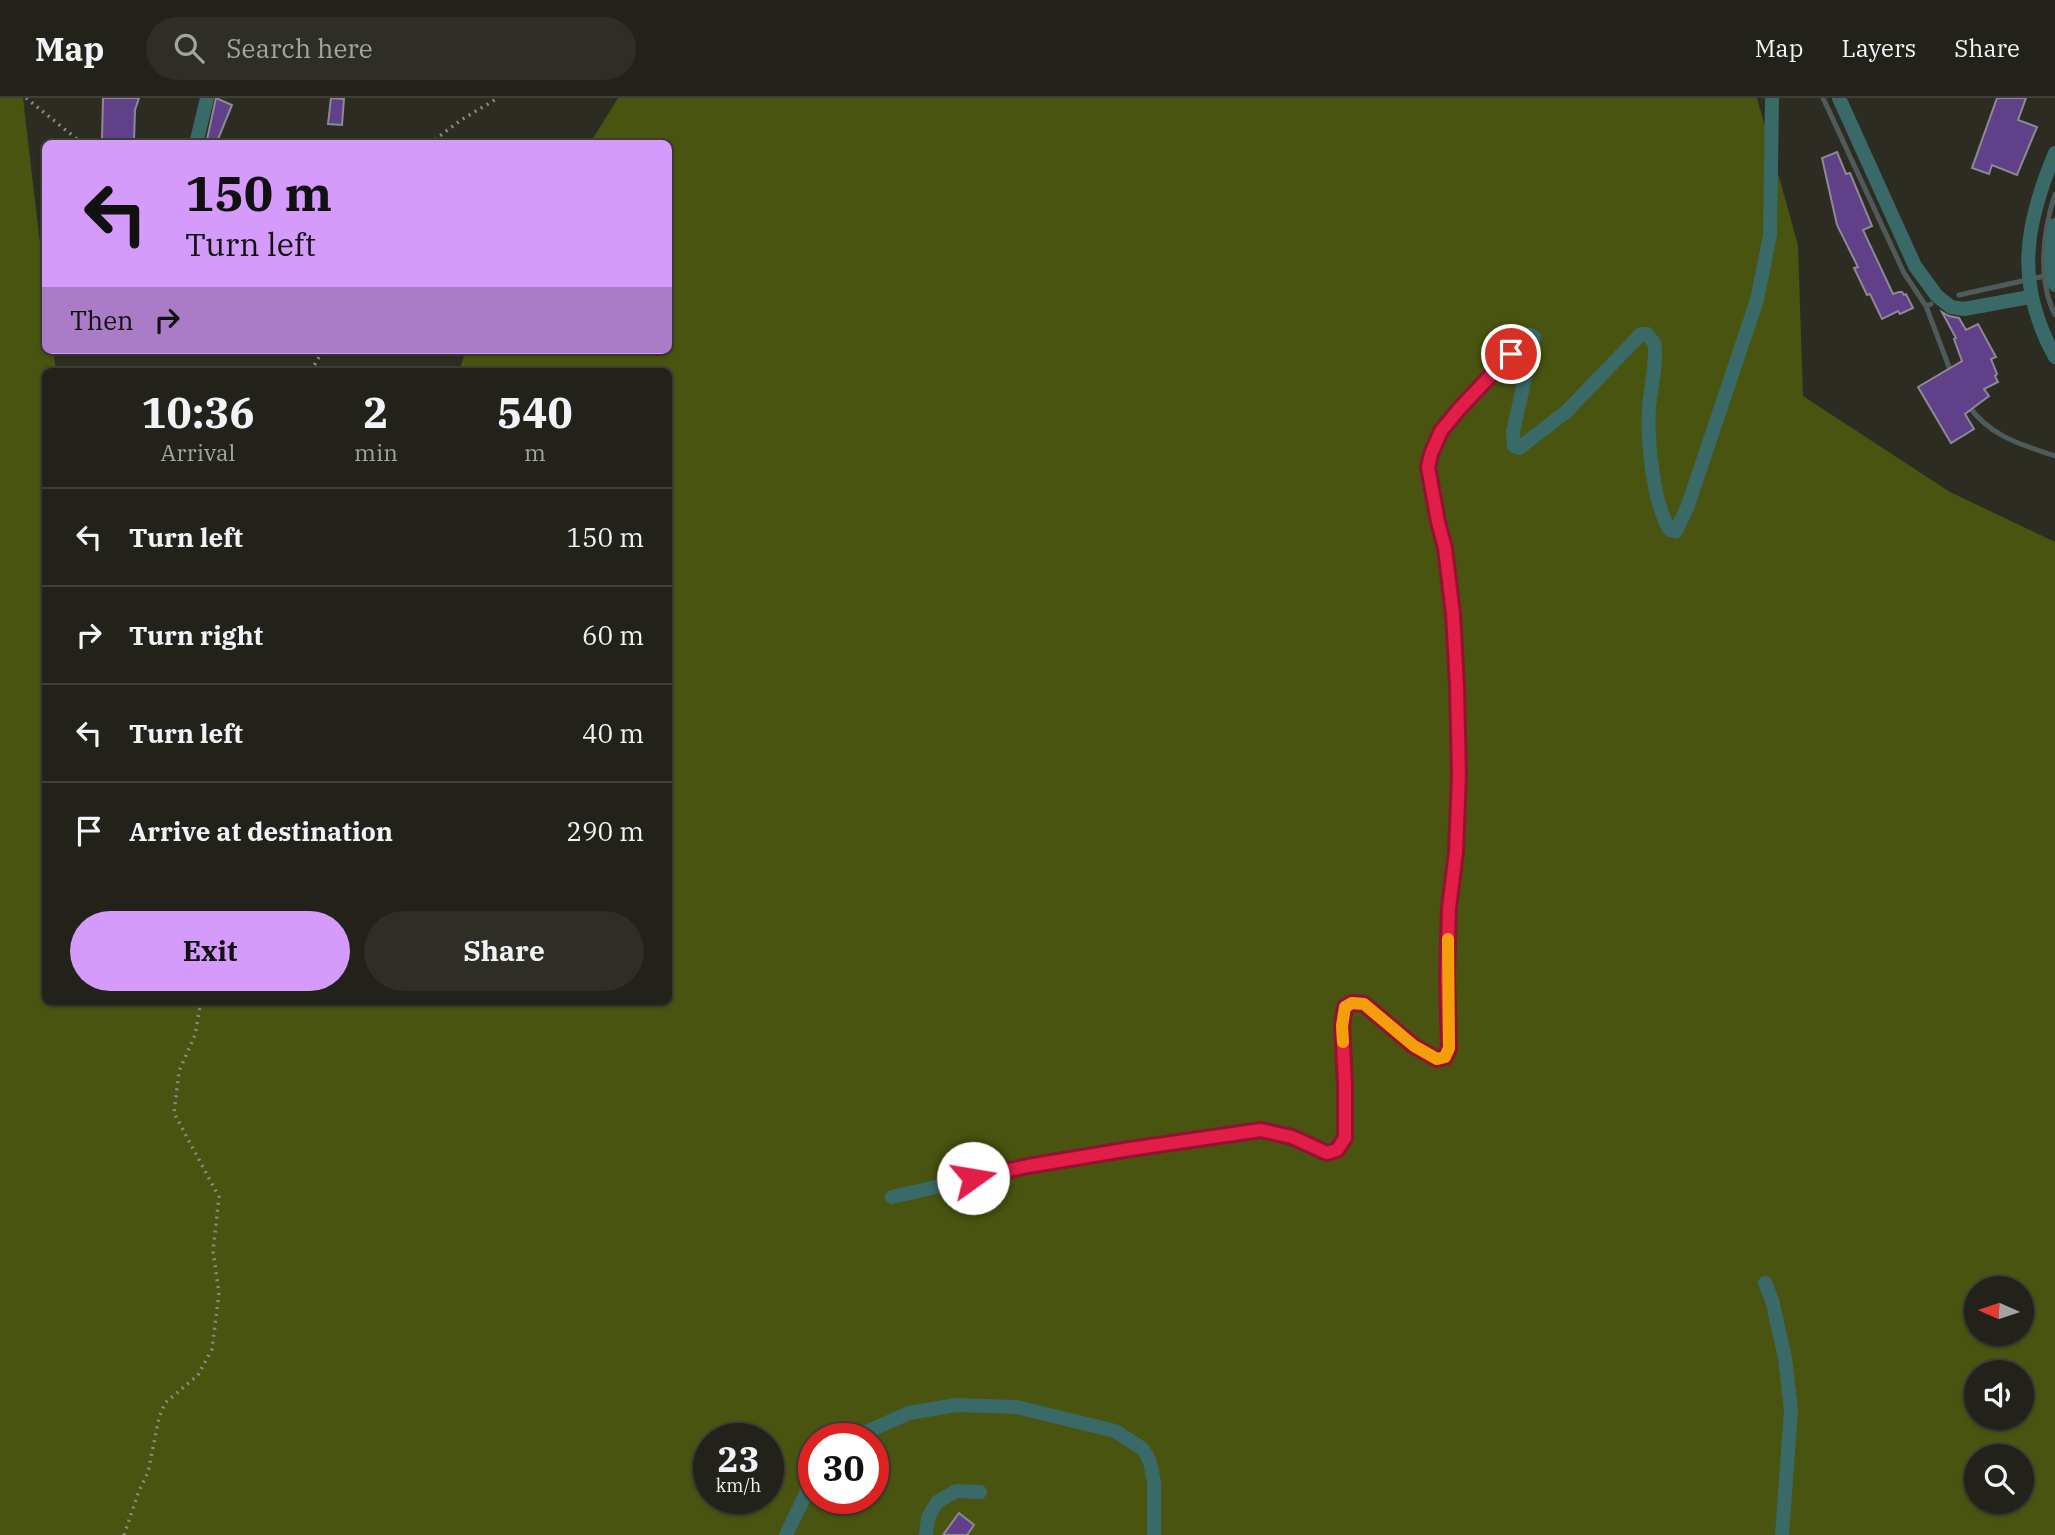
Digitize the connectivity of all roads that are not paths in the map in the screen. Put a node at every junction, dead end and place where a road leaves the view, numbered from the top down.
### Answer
1 (207, 98) edge
2 (1772, 98) edge
3 (1839, 98) edge
4 (196, 140) edge
5 (2055, 153) edge
6 (2055, 225) edge
7 (2030, 285) junction
8 (2055, 285) edge
9 (2055, 356) edge
10 (892, 1197) dead end
11 (1765, 1283) dead end
12 (887, 1423) edge
13 (980, 1492) dead end
14 (798, 1510) edge
15 (786, 1535) edge
16 (926, 1535) edge
17 (1154, 1535) edge
18 (1782, 1535) edge

1 - 4 street
2 - 10 street
3 - 7 street
5 - 7 street
6 - 8 street
7 - 9 street
11 - 18 street
12 - 17 street
13 - 16 street
14 - 15 street

